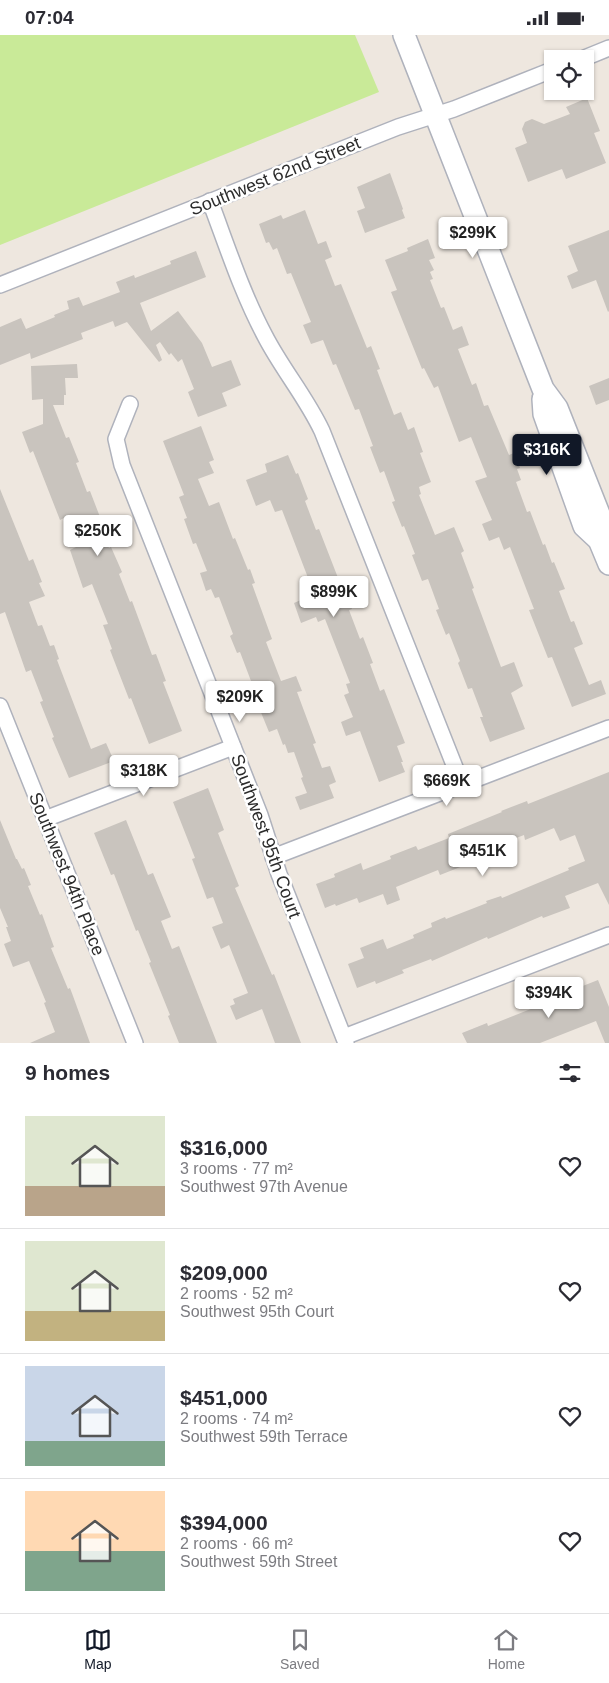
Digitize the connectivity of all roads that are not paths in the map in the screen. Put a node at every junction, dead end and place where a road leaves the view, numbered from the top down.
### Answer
1 (404, 35) edge
2 (609, 48) edge
3 (594, 54) edge
4 (544, 73) edge
5 (435, 115) junction
6 (210, 201) junction
7 (0, 285) edge
8 (130, 404) dead end
9 (609, 564) edge
10 (0, 706) edge
11 (609, 728) edge
12 (233, 747) junction
13 (462, 785) junction
14 (45, 819) junction
15 (273, 857) junction
16 (609, 935) edge
17 (345, 1040) edge
18 (134, 1043) edge

1 - 5 street
2 - 3 street
4 - 5 street, Southwest 62nd Street
5 - 6 street, Southwest 62nd Street
5 - 9 street
6 - 7 street, Southwest 62nd Street
6 - 13 street
8 - 12 street, Southwest 95th Court
10 - 14 street, Southwest 94th Place
11 - 13 street
12 - 14 street
12 - 15 street, Southwest 95th Court
13 - 15 street
14 - 18 street, Southwest 94th Place
15 - 17 street, Southwest 95th Court
16 - 17 street

